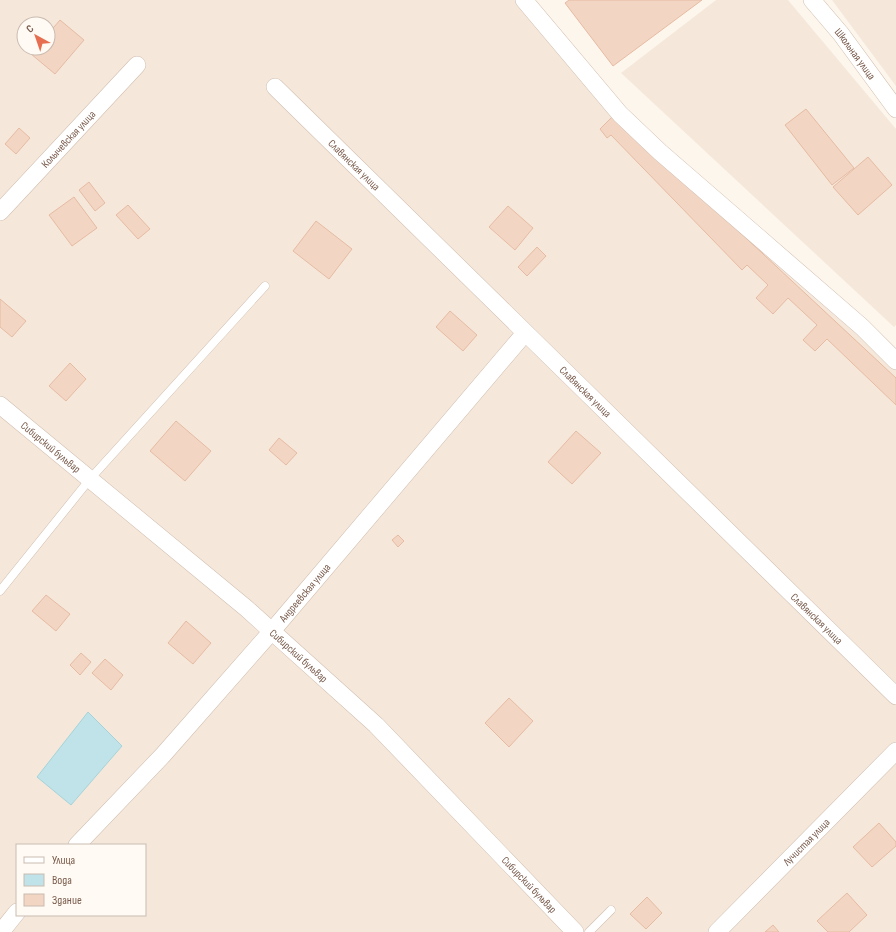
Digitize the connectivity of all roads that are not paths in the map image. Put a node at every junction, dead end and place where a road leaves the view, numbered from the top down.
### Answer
1 (524, 0) edge
2 (812, 0) edge
3 (137, 65) dead end
4 (275, 87) dead end
5 (896, 109) edge
6 (0, 212) edge
7 (265, 286) dead end
8 (525, 333) junction
9 (896, 361) edge
10 (0, 405) edge
11 (90, 479) junction
12 (0, 591) edge
13 (272, 631) junction
14 (896, 696) edge
15 (896, 752) edge
16 (78, 844) edge
17 (611, 910) dead end
18 (16, 913) edge
19 (1, 932) edge
20 (575, 932) edge
21 (589, 932) edge
22 (717, 932) edge

1 - 9 street
2 - 5 street, Школьная улица
3 - 6 street, Колычевская улица
4 - 8 street, Славянская улица
7 - 11 lane
8 - 13 street, Андреевская улица
8 - 14 street, Славянская улица
10 - 11 street, Сибирский бульвар
11 - 12 lane
11 - 13 street, Сибирский бульвар
13 - 16 street, Андреевская улица
13 - 20 street, Сибирский бульвар
15 - 22 street, Лучистая улица
17 - 21 lane
18 - 19 street

